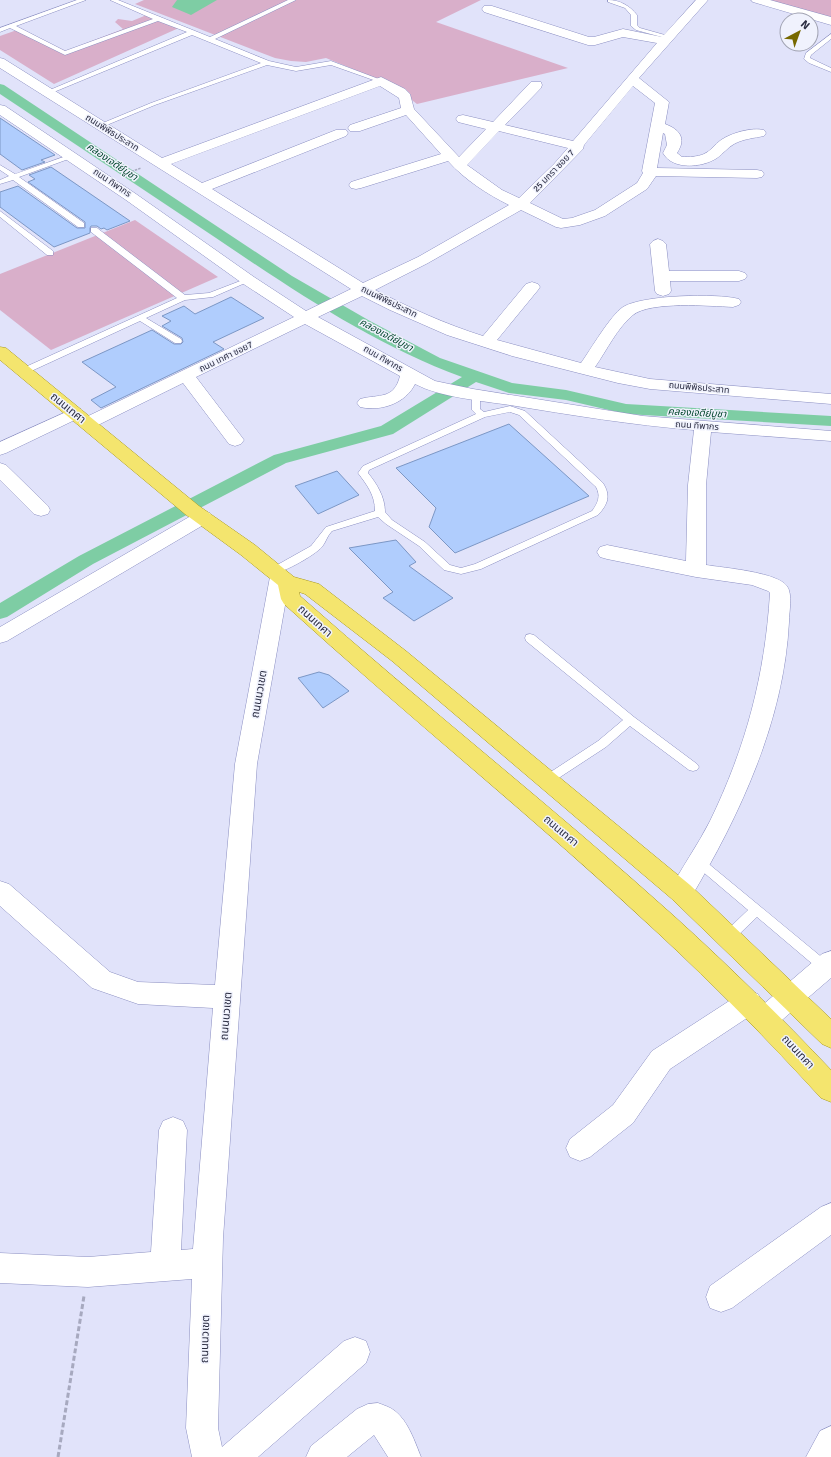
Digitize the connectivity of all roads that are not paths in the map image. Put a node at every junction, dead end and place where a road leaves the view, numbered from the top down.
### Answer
1 (83, 0) edge
2 (113, 0) edge
3 (293, 0) edge
4 (702, 0) edge
5 (757, 0) edge
6 (610, 1) edge
7 (488, 10) dead end
8 (160, 18) junction
9 (831, 21) edge
10 (10, 26) junction
11 (0, 30) edge
12 (193, 32) junction
13 (831, 36) edge
14 (211, 39) junction
15 (667, 39) junction
16 (0, 62) edge
17 (267, 63) junction
18 (831, 70) edge
19 (632, 79) junction
20 (382, 81) junction
21 (536, 85) dead end
22 (47, 93) junction
23 (0, 109) edge
24 (408, 110) junction
25 (463, 119) dead end
26 (100, 126) junction
27 (658, 126) junction
28 (496, 127) junction
29 (355, 128) dead end
30 (341, 133) dead end
31 (759, 133) dead end
32 (578, 146) junction
33 (72, 156) junction
34 (455, 161) junction
35 (160, 163) junction
36 (0, 167) edge
37 (650, 172) junction
38 (756, 174) dead end
39 (14, 177) junction
40 (0, 182) edge
41 (356, 186) dead end
42 (200, 189) junction
43 (521, 204) junction
44 (0, 213) edge
45 (81, 225) dead end
46 (94, 230) dead end
47 (658, 244) dead end
48 (50, 253) dead end
49 (661, 276) junction
50 (739, 276) dead end
51 (248, 280) junction
52 (532, 287) dead end
53 (358, 292) junction
54 (183, 298) junction
55 (664, 302) junction
56 (733, 302) dead end
57 (313, 315) junction
58 (141, 318) junction
59 (178, 341) dead end
60 (487, 342) junction
61 (0, 352) edge
62 (585, 370) junction
63 (24, 371) junction
64 (409, 374) junction
65 (186, 376) junction
66 (474, 394) junction
67 (831, 399) edge
68 (366, 403) dead end
69 (482, 415) junction
70 (82, 418) junction
71 (703, 426) junction
72 (831, 436) edge
73 (235, 440) dead end
74 (0, 449) edge
75 (0, 469) edge
76 (41, 510) dead end
77 (380, 513) junction
78 (197, 514) junction
79 (607, 552) dead end
80 (696, 570) junction
81 (280, 577) junction
82 (0, 636) edge
83 (530, 638) dead end
84 (630, 720) junction
85 (693, 767) dead end
86 (547, 780) junction
87 (700, 862) junction
88 (0, 891) edge
89 (681, 892) junction
90 (756, 910) junction
91 (728, 937) junction
92 (828, 965) edge
93 (227, 997) junction
94 (789, 998) junction
95 (757, 1010) junction
96 (831, 1036) edge
97 (831, 1089) edge
98 (172, 1130) dead end
99 (580, 1148) dead end
100 (831, 1216) edge
101 (207, 1263) junction
102 (165, 1265) junction
103 (0, 1268) edge
104 (721, 1297) dead end
105 (355, 1352) dead end
106 (831, 1442) edge
107 (208, 1457) edge
108 (234, 1457) edge
109 (322, 1457) edge
110 (405, 1457) edge
111 (822, 1457) edge

1 - 10 lane
2 - 8 lane
3 - 14 lane
4 - 15 street, 25 มกรา ซอย 7
5 - 9 street
6 - 15 lane
7 - 15 street
8 - 10 lane
8 - 12 lane
10 - 11 lane
12 - 14 lane
12 - 22 lane
13 - 18 lane
14 - 17 lane
15 - 19 street, 25 มกรา ซอย 7
16 - 22 street, ถนนพิพิธประสาท
17 - 20 lane
17 - 26 lane
19 - 27 street
19 - 32 street, 25 มกรา ซอย 7
20 - 24 street
20 - 35 street
21 - 28 street
22 - 26 street, ถนนพิพิธประสาท
23 - 33 street, ถนน ทิพากร
24 - 29 street
24 - 34 street
25 - 28 street
26 - 35 street, ถนนพิพิธประสาท
27 - 31 street
27 - 37 street
28 - 32 street
28 - 34 street
30 - 42 street
32 - 43 street, 25 มกรา ซอย 7
33 - 39 lane
33 - 51 street, ถนน ทิพากร
34 - 41 street
34 - 43 street
35 - 42 street, ถนนพิพิธประสาท
36 - 39 lane
37 - 38 street
37 - 43 street
39 - 40 lane
39 - 45 lane
42 - 53 street, ถนนพิพิธประสาท
43 - 53 street, 25 มกรา ซอย 7
44 - 48 lane
46 - 54 lane
47 - 49 street
49 - 50 street
49 - 55 street
51 - 54 lane
51 - 57 street, ถนน ทิพากร
52 - 60 street
53 - 57 street, ถนน เทศา ซอย7
53 - 60 street, ถนนพิพิธประสาท
54 - 58 lane
55 - 56 street
55 - 62 street
57 - 64 street, ถนน ทิพากร
57 - 65 street, ถนน เทศา ซอย7
58 - 59 lane
58 - 63 lane
60 - 62 street, ถนนพิพิธประสาท
61 - 63 main road, ถนนเทศา
62 - 67 street, ถนนพิพิธประสาท
63 - 70 main road, ถนนเทศา
64 - 66 street, ถนน ทิพากร
64 - 68 street
65 - 70 street, ถนน เทศา ซอย7
65 - 73 street
66 - 69 lane
66 - 71 street, ถนน ทิพากร
69 - 77 lane
69 - 77 lane
70 - 74 street, ถนน เทศา ซอย7
70 - 78 main road, ถนนเทศา
71 - 72 street, ถนน ทิพากร
71 - 80 street
75 - 76 street
77 - 81 lane
78 - 81 main road, ถนนเทศา
78 - 82 street
79 - 80 street
80 - 87 street
81 - 86 main road, ถนนเทศา
81 - 93 street, ถนนนวเขต
81 - 95 main road, ถนนเทศา
83 - 84 lane
84 - 85 lane
84 - 86 lane
86 - 89 main road, ถนนเทศา
87 - 89 street
87 - 90 lane
88 - 93 street
89 - 91 main road, ถนนเทศา
90 - 91 lane
90 - 92 lane
91 - 94 main road, ถนนเทศา
92 - 94 street
93 - 101 street, ถนนนวเขต
94 - 95 street
94 - 96 main road, ถนนเทศา
95 - 97 main road, ถนนเทศา
95 - 99 street
98 - 102 street
100 - 104 street
101 - 102 street
101 - 107 street, ถนนนวเขต
102 - 103 street
105 - 108 street
106 - 111 street
109 - 110 street

